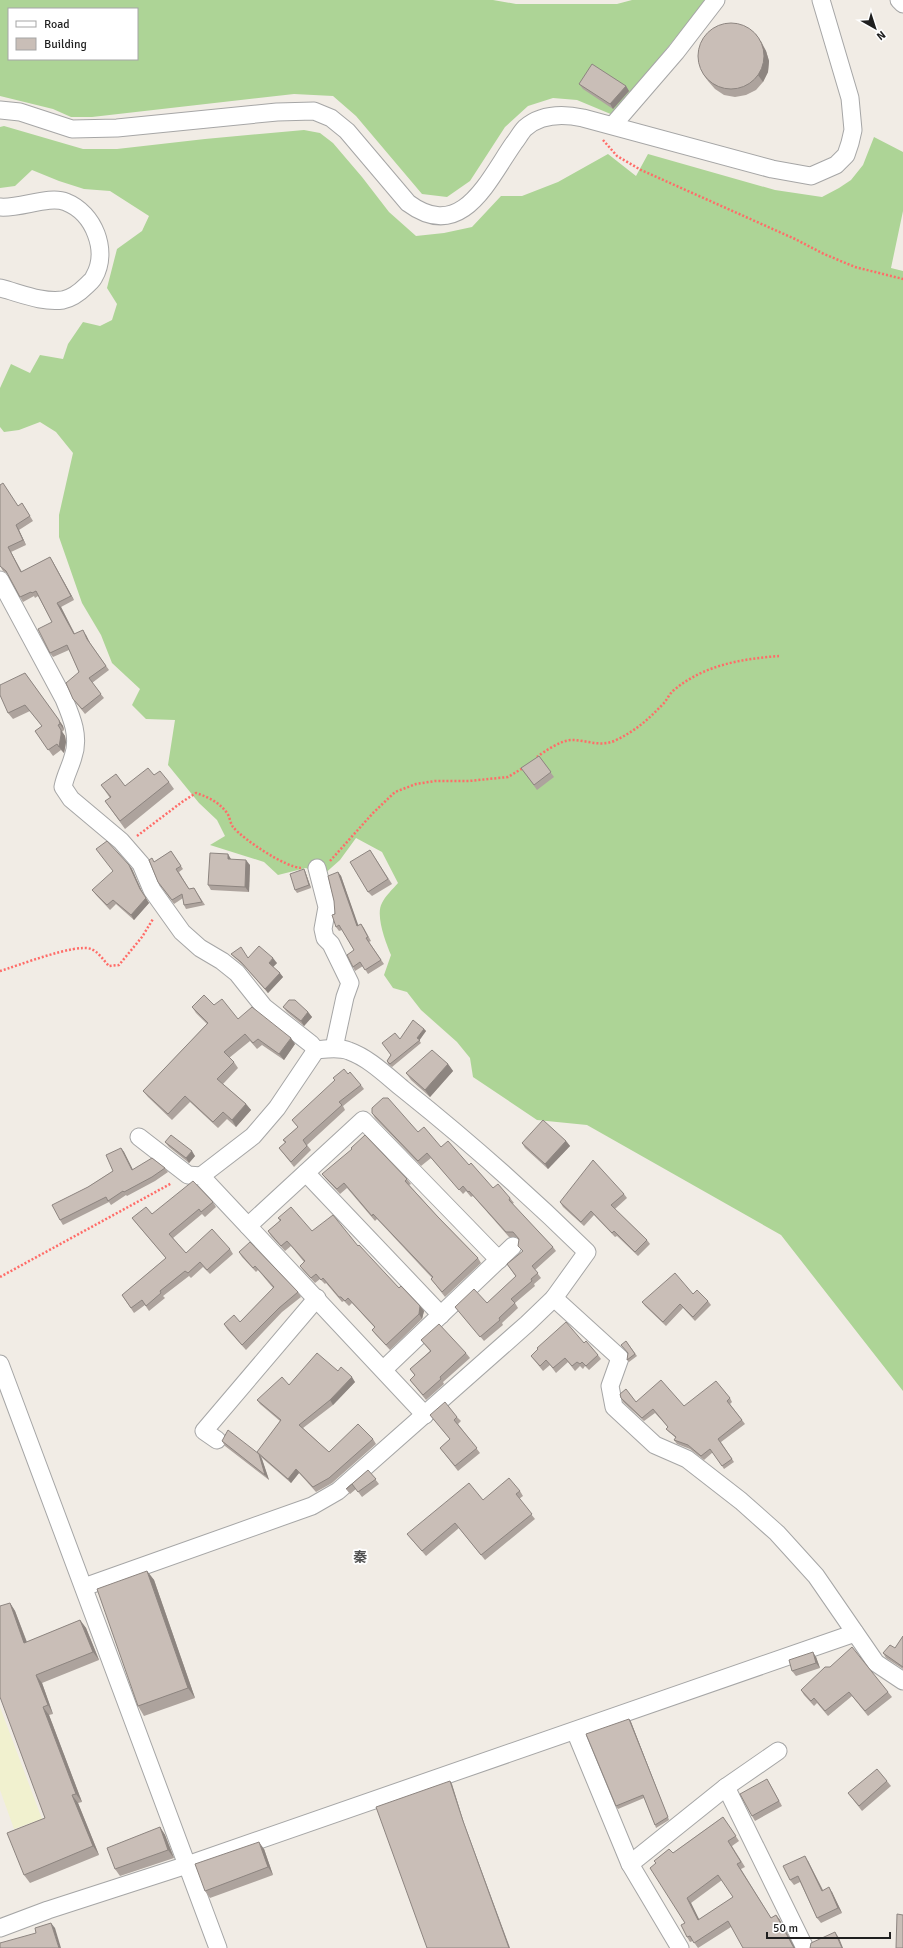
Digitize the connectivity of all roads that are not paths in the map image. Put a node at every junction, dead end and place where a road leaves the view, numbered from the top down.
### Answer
1 (716, 0) edge
2 (820, 0) edge
3 (899, 0) edge
4 (903, 4) edge
5 (0, 110) edge
6 (613, 125) junction
7 (0, 207) edge
8 (0, 288) edge
9 (0, 580) edge
10 (316, 868) road end
11 (334, 1048) junction
12 (316, 1050) junction
13 (139, 1137) dead end
14 (306, 1173) junction
15 (195, 1175) junction
16 (248, 1226) junction
17 (513, 1246) dead end
18 (499, 1260) junction
19 (316, 1298) junction
20 (554, 1298) junction
21 (441, 1315) junction
22 (0, 1364) edge
23 (384, 1369) junction
24 (425, 1415) junction
25 (217, 1440) dead end
26 (84, 1587) junction
27 (855, 1633) junction
28 (903, 1681) edge
29 (575, 1731) junction
30 (778, 1751) dead end
31 (726, 1787) junction
32 (630, 1864) junction
33 (187, 1866) junction
34 (0, 1928) edge
35 (218, 1948) edge
36 (680, 1948) edge
37 (804, 1948) edge

1 - 6 street
2 - 6 street
3 - 4 street
5 - 6 street
7 - 8 street
9 - 12 street
10 - 11 street
11 - 12 street
11 - 20 street
12 - 15 street
13 - 15 street
14 - 16 street
14 - 18 street
14 - 21 street
15 - 16 street
16 - 19 street
17 - 18 street
18 - 21 street
19 - 23 street
19 - 25 street
20 - 24 street
20 - 27 street
21 - 23 street
22 - 26 street
23 - 24 street
24 - 26 street
26 - 33 street
27 - 28 street
27 - 29 street
29 - 32 street
29 - 33 street
30 - 31 street
31 - 32 street
31 - 37 street
32 - 36 street
33 - 34 street
33 - 35 street

